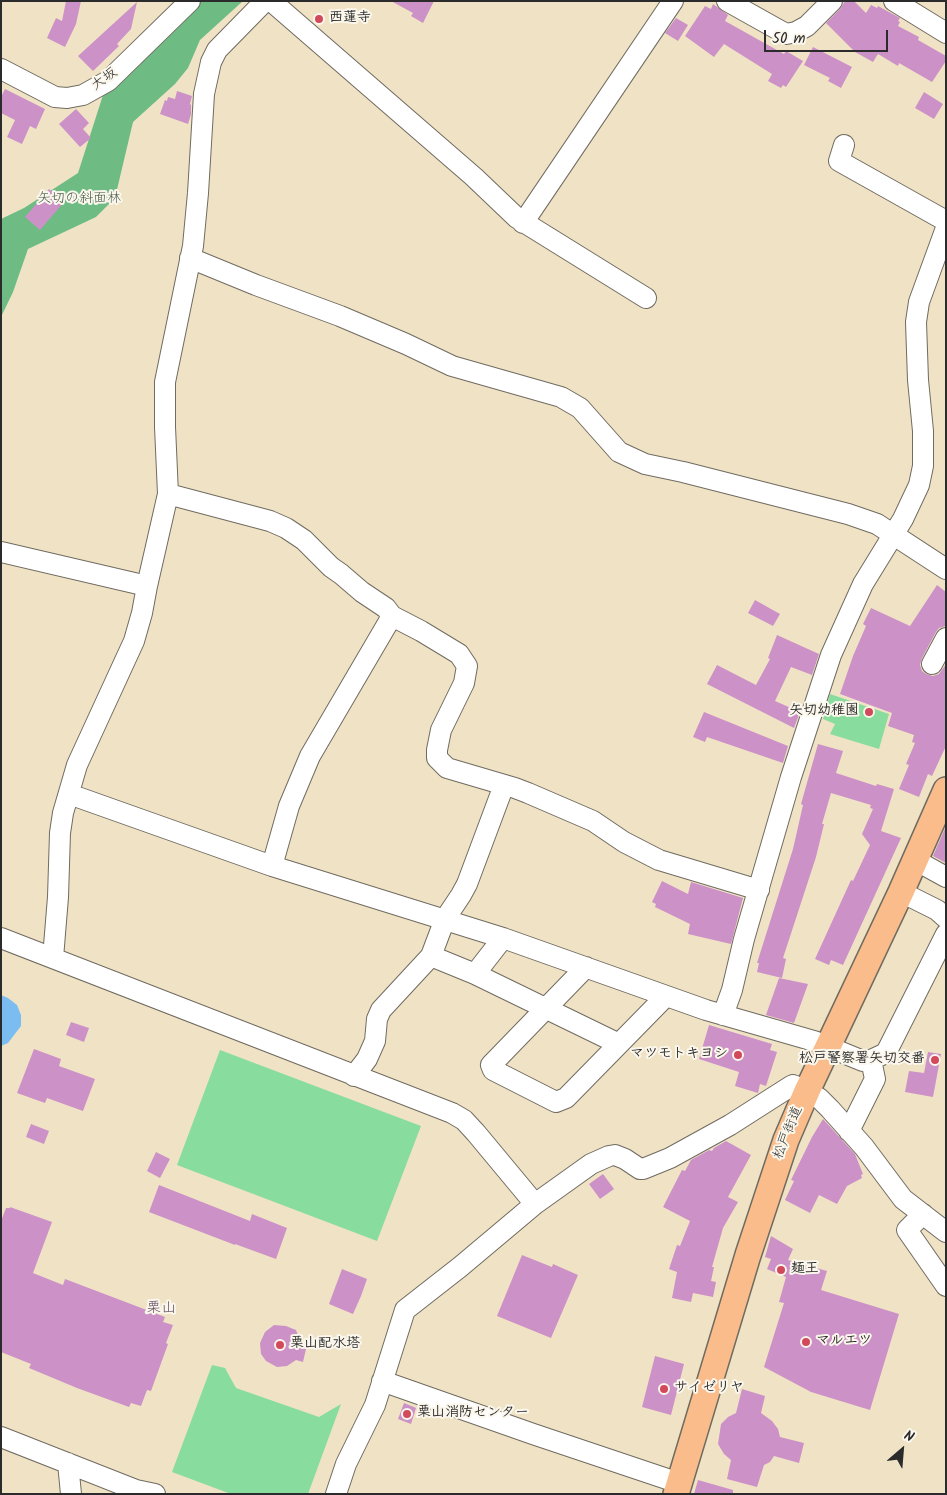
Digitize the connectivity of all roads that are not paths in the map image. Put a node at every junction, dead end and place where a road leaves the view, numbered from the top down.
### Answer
1 (190, 1) edge
2 (265, 1) edge
3 (271, 1) edge
4 (673, 1) edge
5 (727, 1) edge
6 (832, 1) edge
7 (894, 1) edge
8 (946, 33) edge
9 (1, 69) edge
10 (844, 144) dead end
11 (946, 220) edge
12 (523, 223) junction
13 (946, 228) edge
14 (190, 258) junction
15 (646, 298) dead end
16 (168, 494) junction
17 (894, 534) junction
18 (1, 552) edge
19 (946, 569) edge
20 (147, 586) junction
21 (392, 616) junction
22 (946, 638) edge
23 (932, 664) dead end
24 (504, 786) junction
25 (946, 790) edge
26 (69, 794) junction
27 (915, 860) junction
28 (272, 866) junction
29 (946, 877) edge
30 (759, 890) junction
31 (901, 892) junction
32 (946, 918) edge
33 (445, 919) junction
34 (946, 934) edge
35 (1, 938) edge
36 (503, 938) junction
37 (431, 956) junction
38 (53, 958) junction
39 (586, 967) junction
40 (475, 974) junction
41 (666, 996) junction
42 (547, 1008) junction
43 (723, 1015) junction
44 (619, 1044) junction
45 (828, 1046) junction
46 (871, 1060) junction
47 (354, 1076) junction
48 (806, 1091) junction
49 (849, 1131) junction
50 (535, 1204) junction
51 (923, 1214) junction
52 (946, 1232) edge
53 (946, 1286) edge
54 (382, 1381) junction
55 (1, 1437) edge
56 (68, 1463) junction
57 (678, 1488) edge
58 (71, 1494) edge
59 (155, 1494) edge
60 (336, 1494) edge

1 - 9 street, 大坂
2 - 14 street
3 - 12 street
4 - 12 street
5 - 6 street
7 - 8 street
10 - 11 street
12 - 15 street
13 - 17 street
14 - 16 street
14 - 17 street
16 - 20 street
16 - 21 street
17 - 19 street
17 - 30 street
18 - 20 street
20 - 26 street
21 - 24 street
21 - 28 street
22 - 23 street
24 - 30 street
24 - 33 street
25 - 27 main road, 松戸街道
26 - 28 street
26 - 38 street
27 - 29 street
27 - 31 main road, 松戸街道
28 - 33 street
30 - 43 street
31 - 32 street
31 - 45 main road, 松戸街道
33 - 36 street
33 - 37 street
34 - 46 street
35 - 38 street
36 - 39 street
36 - 40 street
37 - 40 street
37 - 47 street
38 - 47 street
39 - 41 street
39 - 42 street
40 - 42 street
41 - 43 street
41 - 44 street
42 - 44 street
42 - 44 street
43 - 45 street
45 - 46 street
45 - 48 main road, 松戸街道
46 - 49 street
47 - 50 street
48 - 49 street
48 - 50 street
48 - 57 main road, 松戸街道
49 - 51 street
50 - 54 street
51 - 52 street
51 - 53 street
54 - 57 street
54 - 60 street
55 - 56 street
56 - 58 street
56 - 59 street

